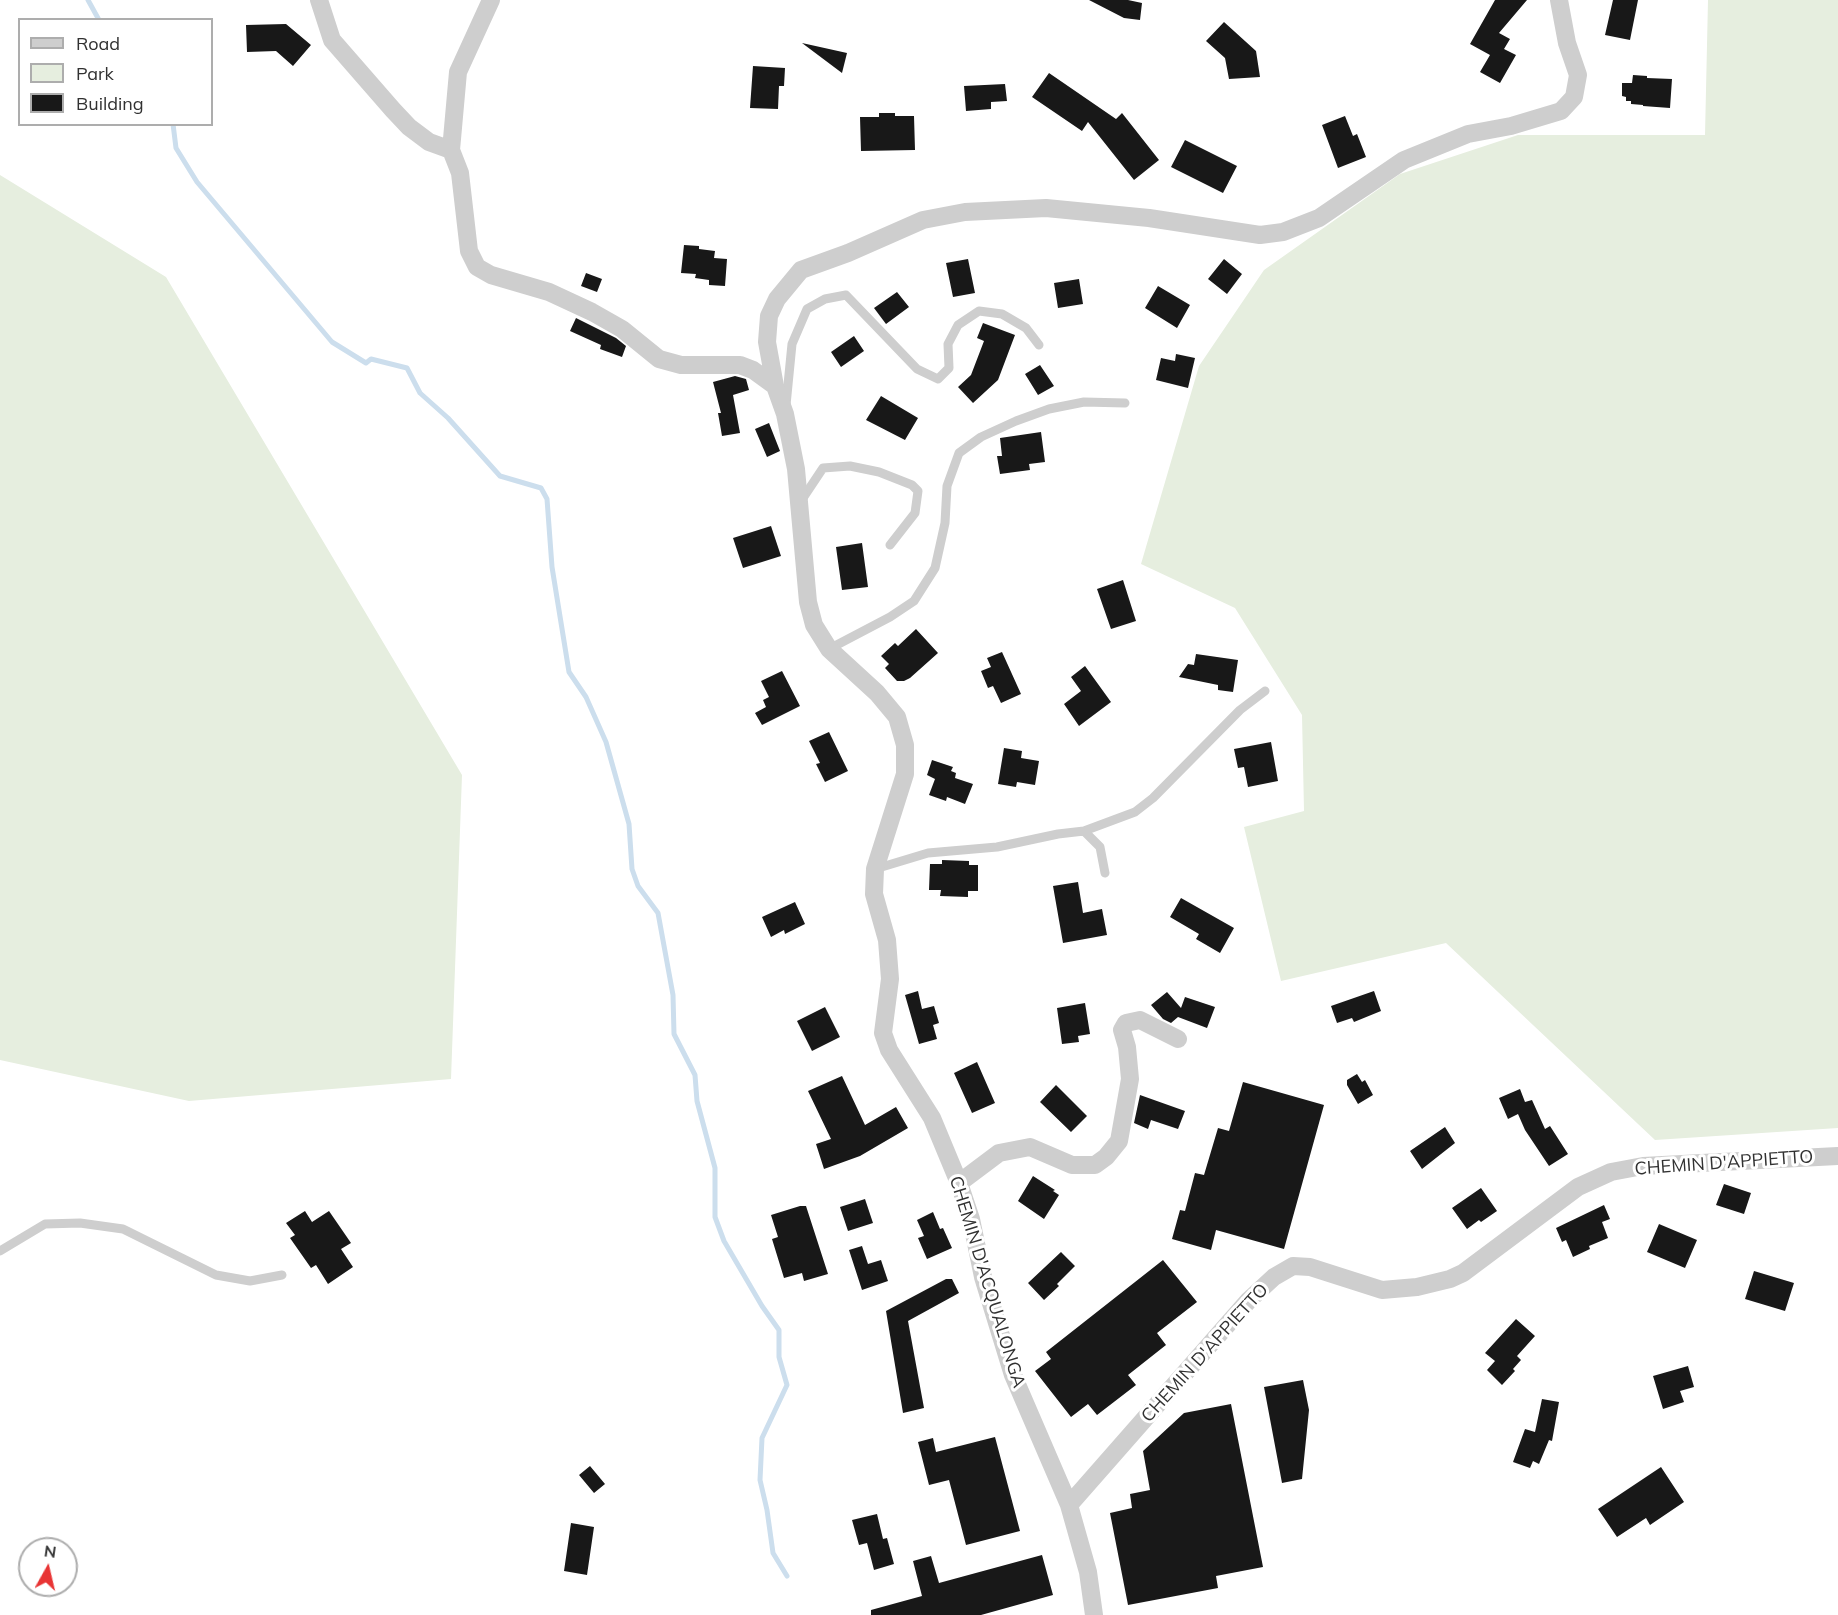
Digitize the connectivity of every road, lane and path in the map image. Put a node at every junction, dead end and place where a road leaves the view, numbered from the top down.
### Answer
1 (319, 0) edge
2 (491, 0) edge
3 (1559, 0) edge
4 (451, 150) junction
5 (1039, 345) dead end
6 (775, 386) junction
7 (1125, 403) dead end
8 (785, 414) junction
9 (798, 505) junction
10 (890, 545) dead end
11 (829, 649) junction
12 (1265, 691) dead end
13 (1084, 831) junction
14 (875, 869) junction
15 (1105, 873) dead end
16 (1178, 1039) dead end
17 (1838, 1156) edge
18 (959, 1183) junction
19 (0, 1251) edge
20 (282, 1275) dead end
21 (1069, 1505) junction
22 (1095, 1615) edge

1 - 4 street
2 - 4 street
3 - 6 street, CHEMIN D'ACQUALONGA
4 - 6 street
5 - 8 lane
6 - 8 street, CHEMIN D'ACQUALONGA
7 - 11 lane
8 - 9 street, CHEMIN D'ACQUALONGA
9 - 10 lane
9 - 11 street, CHEMIN D'ACQUALONGA
11 - 14 street, CHEMIN D'ACQUALONGA
12 - 13 lane
13 - 14 lane
13 - 15 lane
14 - 18 street, CHEMIN D'ACQUALONGA
16 - 18 street
17 - 21 street, CHEMIN D'APPIETTO
18 - 21 street, CHEMIN D'ACQUALONGA
19 - 20 lane
21 - 22 street, CHEMIN D'ACQUALONGA

